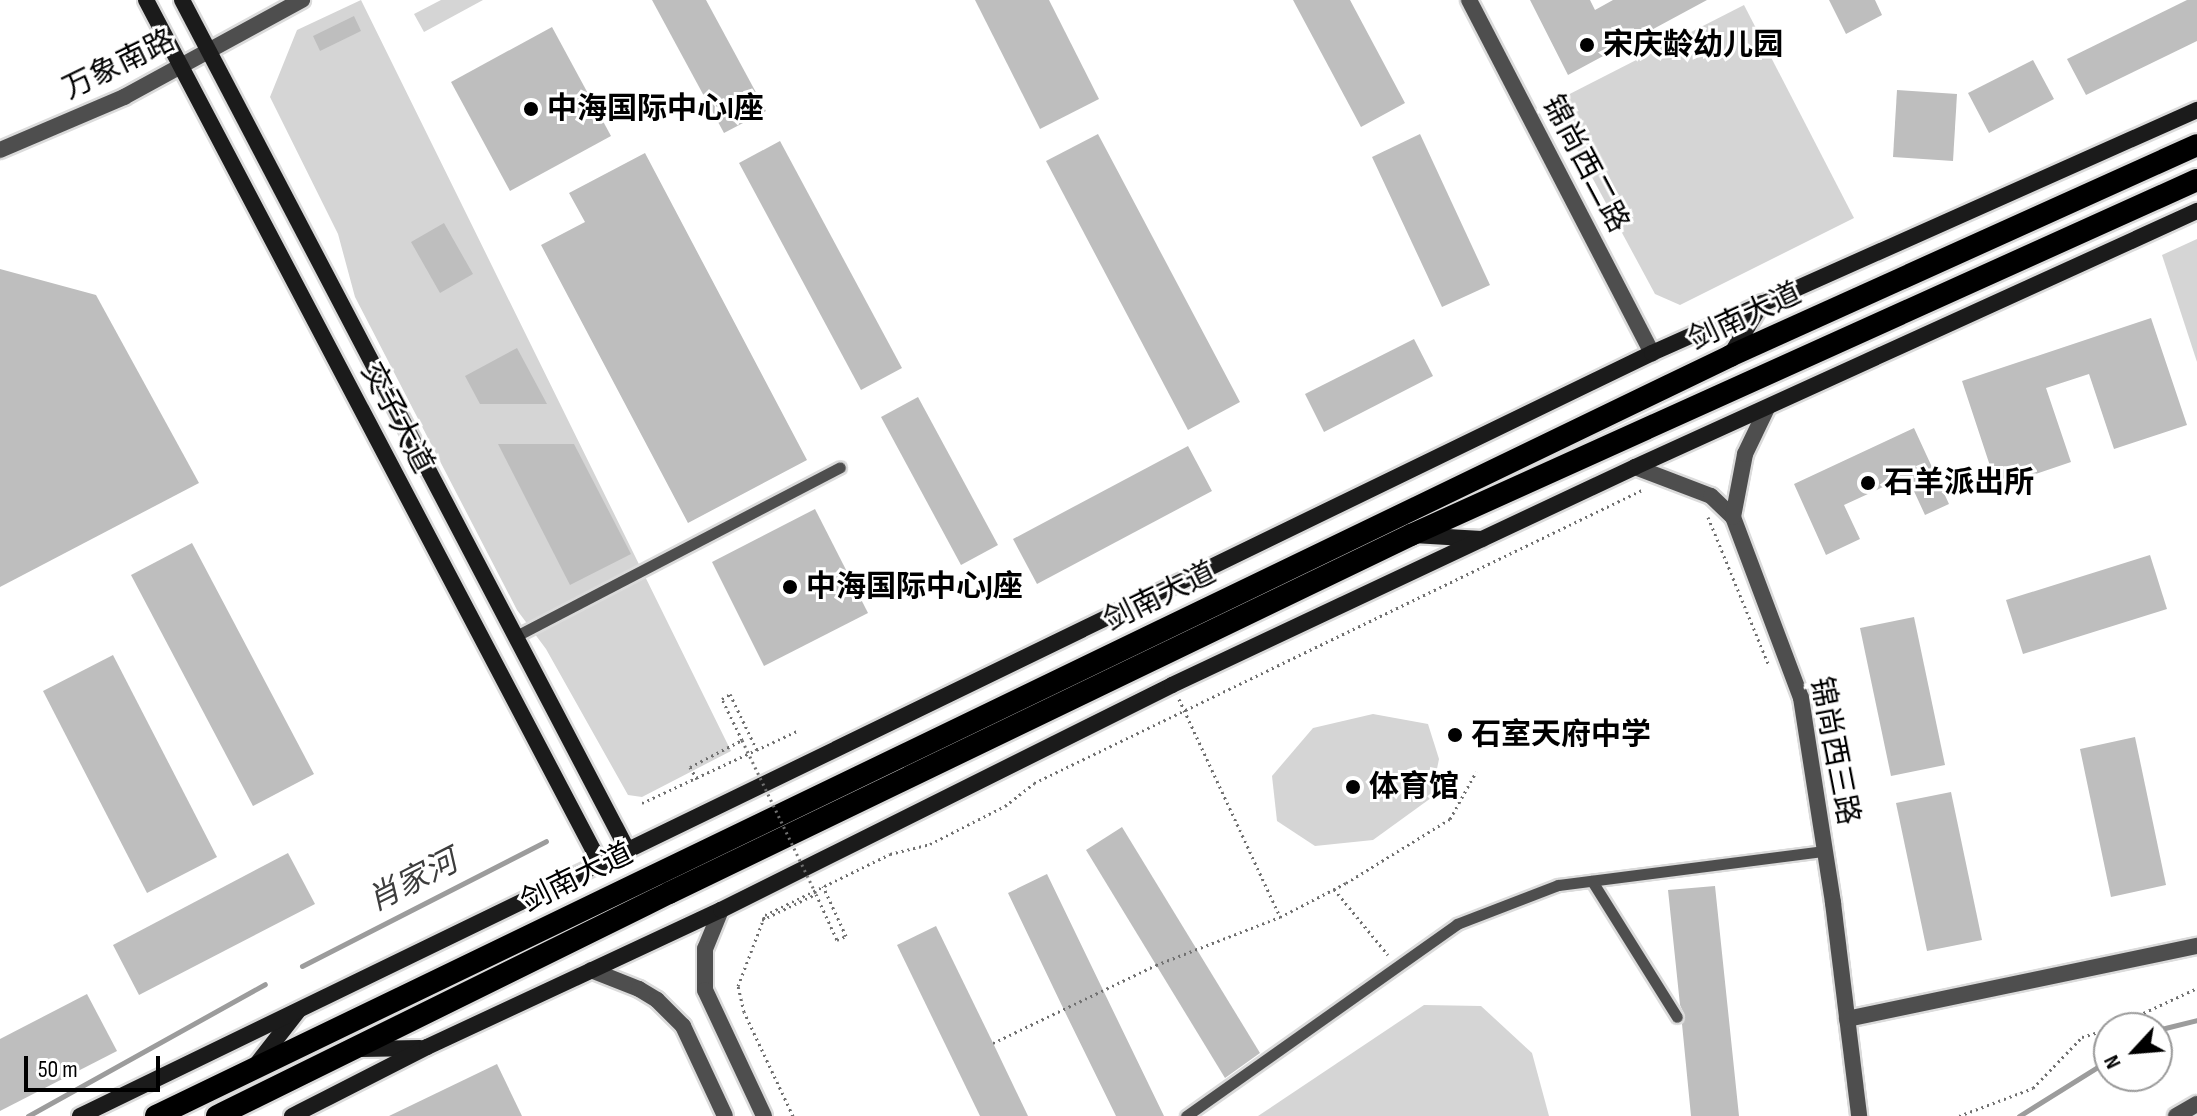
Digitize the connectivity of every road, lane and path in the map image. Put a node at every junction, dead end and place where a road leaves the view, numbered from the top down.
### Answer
1 (146, 0) edge
2 (182, 0) edge
3 (302, 0) edge
4 (1469, 0) edge
5 (210, 51) junction
6 (180, 67) junction
7 (2197, 110) edge
8 (2197, 145) edge
9 (0, 150) edge
10 (2197, 180) edge
11 (2197, 211) edge
12 (1762, 303) junction
13 (1652, 353) junction
14 (1730, 356) junction
15 (1767, 408) junction
16 (840, 467) dead end
17 (1635, 467) junction
18 (1645, 489) dead end
19 (1706, 514) dead end
20 (1733, 517) junction
21 (1411, 535) junction
22 (1486, 540) junction
23 (516, 636) junction
24 (1773, 676) dead end
25 (1172, 685) junction
26 (1185, 711) junction
27 (799, 730) dead end
28 (742, 740) junction
29 (757, 750) junction
30 (1476, 772) dead end
31 (697, 779) junction
32 (642, 803) dead end
33 (627, 849) junction
34 (1825, 851) junction
35 (600, 863) junction
36 (1592, 881) junction
37 (823, 886) junction
38 (1334, 889) junction
39 (816, 894) junction
40 (721, 910) junction
41 (1280, 917) junction
42 (762, 920) junction
43 (2197, 946) edge
44 (1398, 967) junction
45 (591, 970) junction
46 (2197, 988) edge
47 (302, 1006) junction
48 (2145, 1012) edge
49 (1677, 1017) dead end
50 (1847, 1019) junction
51 (2093, 1033) edge
52 (993, 1043) dead end
53 (427, 1047) junction
54 (350, 1049) junction
55 (256, 1066) junction
56 (80, 1116) edge
57 (156, 1116) edge
58 (217, 1116) edge
59 (292, 1116) edge
60 (725, 1116) edge
61 (764, 1116) edge
62 (793, 1116) edge
63 (1186, 1116) edge
64 (1859, 1116) edge
65 (1959, 1116) edge

1 - 6 main road, 交子大道
2 - 5 main road, 交子大道
3 - 5 street, 万象南路
4 - 13 street, 锦尚西二路
5 - 6 street, 万象南路
5 - 23 main road, 交子大道
6 - 9 street, 万象南路
6 - 35 main road, 交子大道
7 - 12 main road
8 - 14 highway, 剑南大道
10 - 21 highway, 剑南大道
11 - 15 main road
12 - 13 main road
12 - 14 main road
13 - 33 main road
14 - 55 highway, 剑南大道
15 - 17 main road
15 - 20 street
16 - 23 lane
17 - 20 street
17 - 22 main road
18 - 26 path
19 - 24 path
20 - 34 street, 锦尚西三路
21 - 22 main road
21 - 54 highway, 剑南大道
22 - 25 main road
23 - 33 main road, 交子大道
25 - 26 path
25 - 40 main road
26 - 37 path
26 - 41 path
27 - 29 path
28 - 29 path
28 - 31 path
28 - 39 path, bridge
29 - 31 path
30 - 38 path
31 - 32 path
33 - 35 main road
34 - 36 lane
34 - 50 street, 锦尚西三路
35 - 47 main road
36 - 44 lane
36 - 49 lane
37 - 39 path
37 - 42 path
38 - 41 path
38 - 44 path
39 - 42 path
40 - 45 main road
40 - 61 street
41 - 52 path
42 - 62 path
43 - 50 street
44 - 63 lane
45 - 53 main road
45 - 60 street
46 - 48 path
47 - 55 main road
47 - 56 main road
50 - 64 street, 锦尚西三路
51 - 65 path
53 - 54 main road
53 - 59 main road
54 - 58 highway, 剑南大道
55 - 57 highway, 剑南大道

